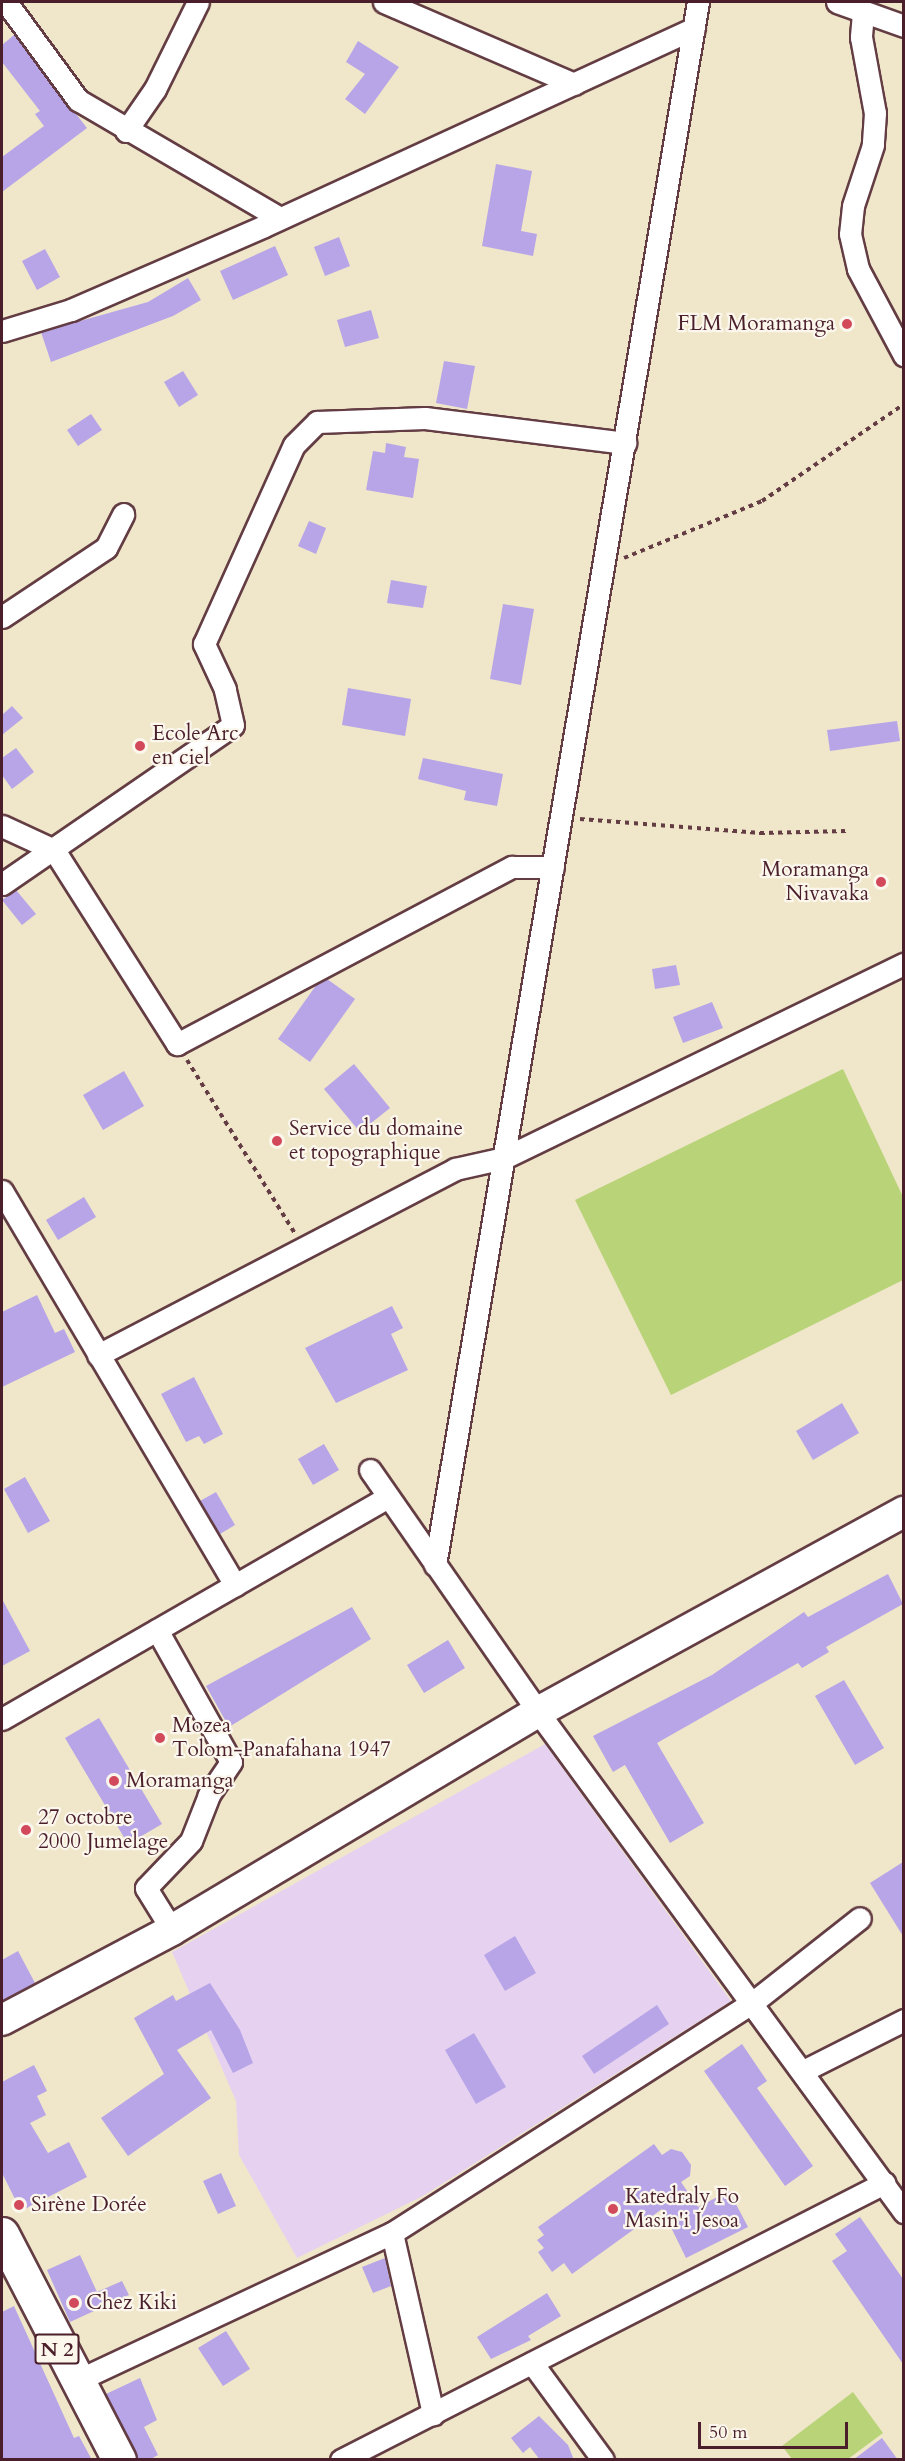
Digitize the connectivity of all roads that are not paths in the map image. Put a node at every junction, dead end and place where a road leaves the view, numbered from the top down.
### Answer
1 (6, 2) edge
2 (198, 2) edge
3 (384, 2) edge
4 (698, 2) edge
5 (837, 2) edge
6 (863, 13) junction
7 (903, 26) edge
8 (694, 28) junction
9 (574, 84) junction
10 (126, 131) junction
11 (280, 218) junction
12 (2, 331) edge
13 (903, 355) edge
14 (625, 442) junction
15 (123, 514) dead end
16 (2, 617) edge
17 (2, 826) edge
18 (54, 850) junction
19 (553, 867) junction
20 (2, 884) edge
21 (903, 964) edge
22 (504, 1158) junction
23 (2, 1191) edge
24 (98, 1355) junction
25 (370, 1470) dead end
26 (388, 1497) junction
27 (903, 1512) edge
28 (435, 1564) junction
29 (235, 1585) junction
30 (157, 1630) junction
31 (538, 1712) junction
32 (2, 1719) edge
33 (860, 1918) dead end
34 (172, 1930) junction
35 (752, 2003) junction
36 (2, 2020) edge
37 (903, 2020) edge
38 (803, 2071) junction
39 (884, 2183) junction
40 (903, 2212) edge
41 (392, 2233) junction
42 (2, 2234) edge
43 (532, 2363) junction
44 (74, 2382) junction
45 (433, 2414) junction
46 (120, 2460) edge
47 (341, 2460) edge
48 (603, 2460) edge

1 - 10 street
2 - 10 street
3 - 9 street
4 - 8 street
5 - 6 street
6 - 7 street
6 - 13 street
8 - 9 street
8 - 14 street
9 - 11 street
10 - 11 street
11 - 12 street
14 - 18 street
14 - 19 street
15 - 16 street
17 - 18 street
18 - 19 street
18 - 20 street
19 - 22 street
21 - 22 street
22 - 24 street
22 - 28 street
23 - 24 street
24 - 29 street
25 - 26 street
26 - 28 street
26 - 29 street
27 - 31 street
28 - 31 street
29 - 30 street
30 - 32 street
30 - 34 street
31 - 34 street
31 - 35 street
33 - 35 street
34 - 36 street
35 - 38 street
35 - 41 street
37 - 38 street
38 - 39 street
39 - 40 street
39 - 43 street
41 - 44 street
41 - 45 street
42 - 44 main road, N 2
43 - 45 street
43 - 48 street
44 - 46 main road, N 2
45 - 47 street

